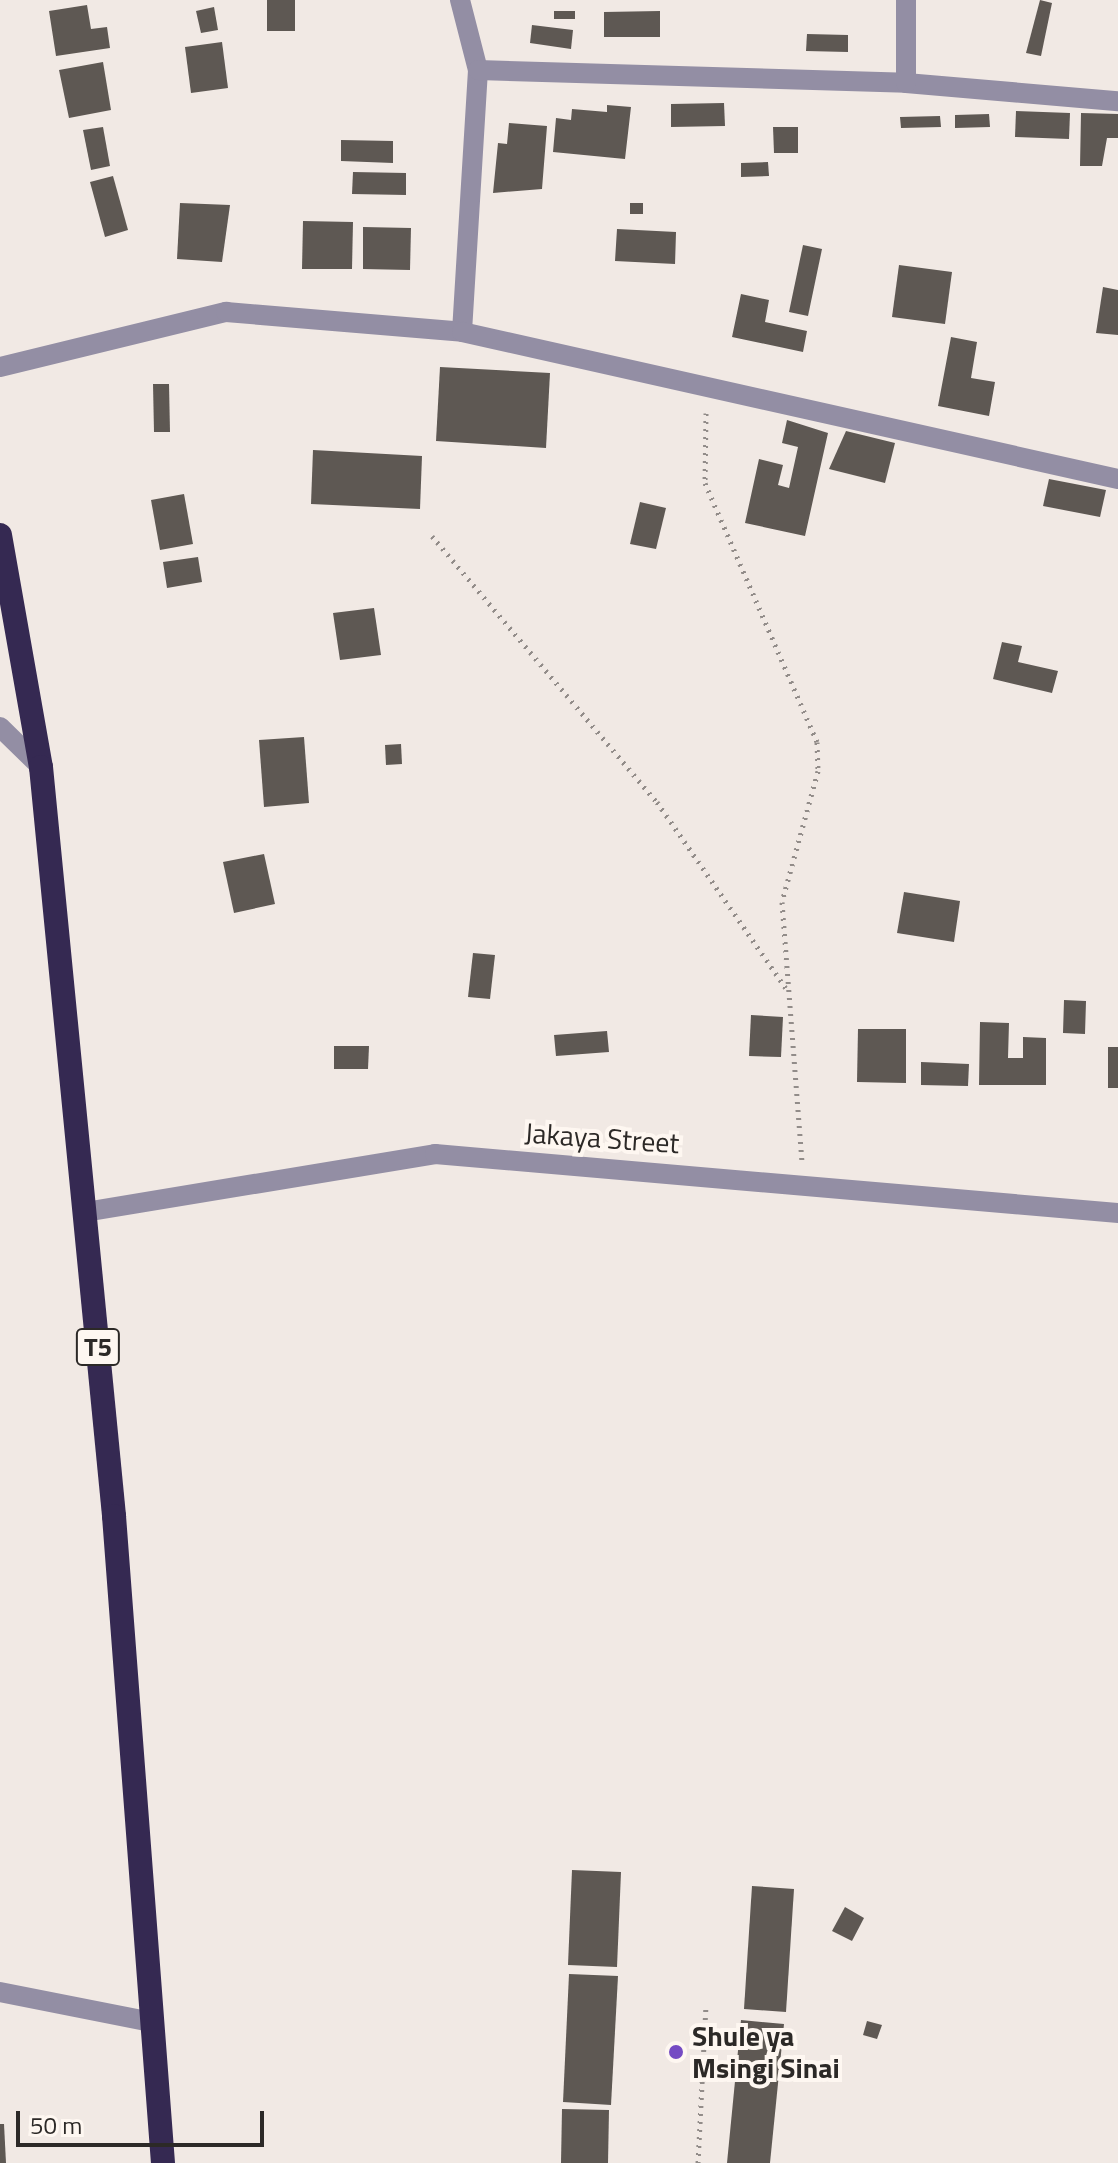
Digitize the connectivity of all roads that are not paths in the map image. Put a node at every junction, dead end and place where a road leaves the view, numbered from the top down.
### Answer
1 (460, 0) edge
2 (906, 0) edge
3 (478, 70) junction
4 (906, 83) junction
5 (1118, 101) edge
6 (462, 332) junction
7 (0, 367) edge
8 (1118, 479) edge
9 (0, 535) edge
10 (0, 727) edge
11 (41, 767) junction
12 (85, 1212) junction
13 (1118, 1213) edge
14 (0, 1992) edge
15 (152, 2022) junction
16 (163, 2163) edge

1 - 3 street
2 - 4 street
3 - 4 street
3 - 6 street
4 - 5 street
6 - 7 street
6 - 8 street
9 - 11 highway, T5
10 - 11 street
11 - 12 highway, T5
12 - 13 street, Jakaya Street
12 - 15 highway, T5
14 - 15 street
15 - 16 highway, T5

